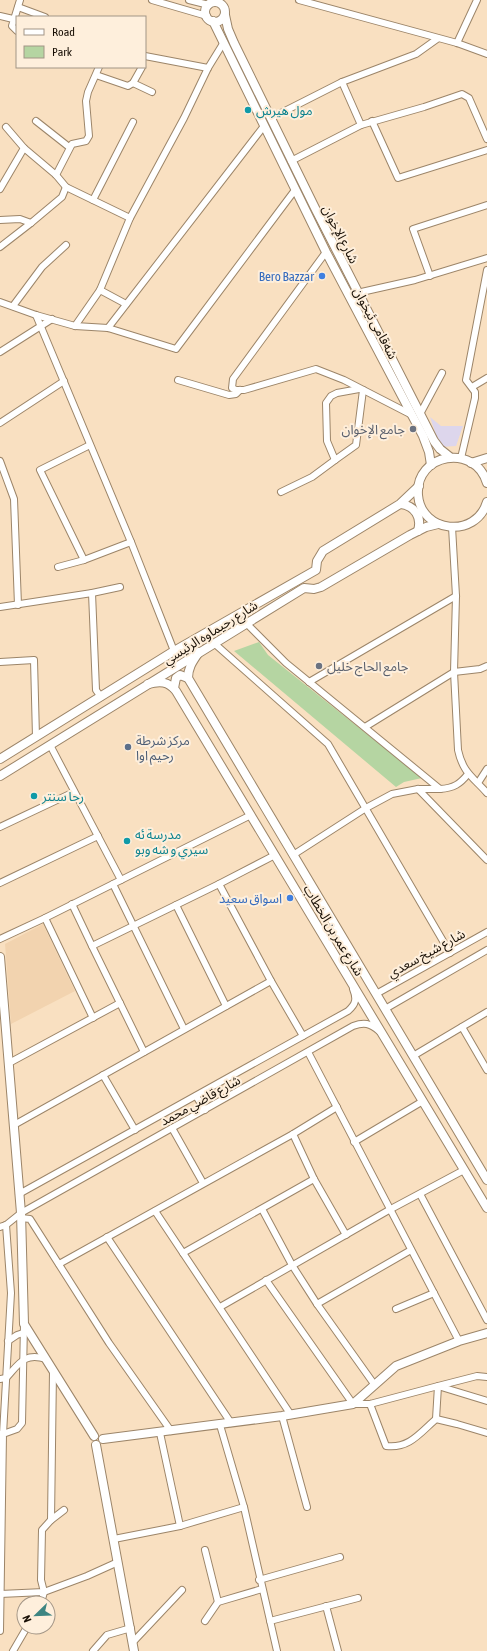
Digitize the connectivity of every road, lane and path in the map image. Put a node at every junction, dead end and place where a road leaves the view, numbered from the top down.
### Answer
1 (20, 0) edge
2 (152, 0) edge
3 (189, 0) edge
4 (226, 0) edge
5 (299, 0) edge
6 (477, 0) edge
7 (212, 2) edge
8 (18, 7) junction
9 (187, 10) junction
10 (225, 12) junction
11 (0, 16) edge
12 (41, 16) edge
13 (210, 18) junction
14 (13, 19) junction
15 (16, 30) edge
16 (437, 39) junction
17 (224, 42) junction
18 (457, 43) junction
19 (487, 54) edge
20 (146, 58) edge
21 (99, 68) edge
22 (141, 68) edge
23 (208, 68) junction
24 (96, 75) junction
25 (342, 82) junction
26 (133, 83) junction
27 (152, 92) dead end
28 (271, 118) junction
29 (36, 121) dead end
30 (372, 121) junction
31 (133, 122) dead end
32 (361, 125) junction
33 (264, 126) junction
34 (6, 127) dead end
35 (487, 139) edge
36 (69, 147) junction
37 (24, 148) junction
38 (487, 150) edge
39 (291, 160) junction
40 (56, 176) junction
41 (66, 187) junction
42 (0, 189) edge
43 (295, 190) junction
44 (93, 200) junction
45 (487, 205) edge
46 (315, 208) junction
47 (306, 213) junction
48 (130, 218) junction
49 (0, 220) edge
50 (31, 224) junction
51 (66, 245) dead end
52 (0, 247) edge
53 (326, 252) junction
54 (487, 258) edge
55 (487, 274) edge
56 (430, 276) junction
57 (100, 290) junction
58 (357, 292) junction
59 (0, 302) edge
60 (126, 304) junction
61 (13, 306) junction
62 (36, 316) junction
63 (52, 319) junction
64 (41, 326) junction
65 (75, 326) junction
66 (108, 328) junction
67 (0, 352) edge
68 (442, 373) dead end
69 (487, 378) edge
70 (178, 380) dead end
71 (64, 381) junction
72 (472, 387) junction
73 (240, 390) junction
74 (361, 390) junction
75 (416, 414) junction
76 (0, 423) edge
77 (90, 445) junction
78 (437, 446) junction
79 (429, 452) junction
80 (450, 457) junction
81 (461, 458) junction
82 (487, 458) edge
83 (335, 460) junction
84 (0, 461) edge
85 (472, 463) junction
86 (431, 465) junction
87 (487, 483) edge
88 (419, 486) junction
89 (281, 492) dead end
90 (487, 502) edge
91 (401, 504) junction
92 (485, 513) edge
93 (438, 524) junction
94 (452, 527) junction
95 (418, 531) junction
96 (130, 542) junction
97 (84, 560) junction
98 (58, 567) dead end
99 (120, 587) dead end
100 (92, 593) junction
101 (456, 596) junction
102 (18, 605) junction
103 (0, 607) edge
104 (247, 624) junction
105 (215, 644) junction
106 (174, 651) junction
107 (199, 652) junction
108 (0, 662) edge
109 (487, 666) edge
110 (454, 672) junction
111 (188, 678) junction
112 (309, 682) junction
113 (148, 684) junction
114 (174, 688) junction
115 (101, 697) junction
116 (67, 717) junction
117 (365, 727) junction
118 (50, 728) junction
119 (75, 730) junction
120 (36, 737) junction
121 (54, 743) junction
122 (230, 750) junction
123 (217, 758) junction
124 (0, 759) edge
125 (487, 769) edge
126 (468, 774) junction
127 (0, 776) edge
128 (478, 783) junction
129 (440, 788) junction
130 (418, 789) junction
131 (74, 792) junction
132 (487, 793) edge
133 (366, 808) junction
134 (251, 815) junction
135 (0, 827) edge
136 (98, 836) junction
137 (275, 855) junction
138 (293, 855) junction
139 (487, 860) edge
140 (121, 880) junction
141 (0, 883) edge
142 (113, 884) junction
143 (219, 884) junction
144 (318, 898) junction
145 (72, 904) junction
146 (176, 905) junction
147 (305, 905) junction
148 (45, 918) junction
149 (133, 926) junction
150 (487, 932) edge
151 (0, 939) edge
152 (92, 946) junction
153 (487, 950) edge
154 (450, 953) junction
155 (0, 957) edge
156 (350, 980) junction
157 (271, 981) junction
158 (376, 994) junction
159 (120, 1003) junction
160 (226, 1006) junction
161 (384, 1009) junction
162 (487, 1012) edge
163 (93, 1018) junction
164 (462, 1027) junction
165 (184, 1029) junction
166 (303, 1036) junction
167 (387, 1042) junction
168 (144, 1052) junction
169 (308, 1052) junction
170 (413, 1056) junction
171 (9, 1063) junction
172 (487, 1070) edge
173 (103, 1075) junction
174 (196, 1096) junction
175 (423, 1101) junction
176 (337, 1107) junction
177 (205, 1110) junction
178 (14, 1125) junction
179 (172, 1128) junction
180 (135, 1130) junction
181 (458, 1132) junction
182 (293, 1134) junction
183 (446, 1139) junction
184 (354, 1142) junction
185 (464, 1170) junction
186 (314, 1179) junction
187 (487, 1180) edge
188 (203, 1183) junction
189 (19, 1194) junction
190 (420, 1194) junction
191 (484, 1196) edge
192 (487, 1208) edge
193 (262, 1209) junction
194 (389, 1210) junction
195 (155, 1211) junction
196 (21, 1216) junction
197 (3, 1226) edge
198 (346, 1235) junction
199 (107, 1237) junction
200 (411, 1250) junction
201 (183, 1253) junction
202 (59, 1264) junction
203 (292, 1264) junction
204 (266, 1280) junction
205 (434, 1293) junction
206 (317, 1304) junction
207 (220, 1307) junction
208 (396, 1310) dead end
209 (487, 1320) edge
210 (24, 1324) junction
211 (23, 1333) junction
212 (487, 1333) edge
213 (8, 1341) junction
214 (460, 1341) junction
215 (46, 1359) junction
216 (23, 1360) junction
217 (53, 1371) junction
218 (487, 1377) edge
219 (3, 1378) edge
220 (374, 1384) junction
221 (438, 1386) junction
222 (487, 1401) edge
223 (353, 1404) junction
224 (370, 1404) junction
225 (291, 1415) junction
226 (282, 1416) junction
227 (436, 1419) junction
228 (231, 1423) junction
229 (220, 1425) junction
230 (171, 1431) junction
231 (160, 1433) junction
232 (487, 1433) edge
233 (1, 1434) edge
234 (94, 1436) junction
235 (103, 1439) junction
236 (96, 1444) junction
237 (244, 1507) junction
238 (307, 1508) dead end
239 (64, 1510) dead end
240 (51, 1520) junction
241 (180, 1526) junction
242 (114, 1539) junction
243 (205, 1550) dead end
244 (340, 1557) dead end
245 (118, 1562) junction
246 (259, 1580) junction
247 (262, 1589) junction
248 (182, 1590) dead end
249 (44, 1592) junction
250 (1, 1594) edge
251 (43, 1595) edge
252 (358, 1598) dead end
253 (218, 1602) junction
254 (326, 1606) junction
255 (270, 1620) junction
256 (205, 1621) dead end
257 (131, 1628) junction
258 (0, 1631) edge
259 (22, 1635) edge
260 (133, 1642) junction
261 (13, 1651) edge
262 (93, 1651) edge
263 (134, 1651) edge
264 (277, 1651) edge
265 (338, 1651) edge

1 - 8 street
2 - 9 street
3 - 7 street
3 - 9 street
4 - 10 main road
5 - 16 street
6 - 18 street
7 - 10 main road
7 - 13 main road
8 - 12 street
8 - 14 street
9 - 13 street
10 - 13 main road
10 - 28 main road, شارع الإخوان
11 - 14 street
13 - 17 main road, شەقامی ئیخوان
14 - 15 street
16 - 18 street
16 - 25 street
17 - 23 street
17 - 33 main road, شەقامی ئیخوان
18 - 19 street
20 - 23 street
21 - 24 street
22 - 26 street
23 - 48 street
24 - 26 street
24 - 36 street
25 - 28 street
25 - 32 street
26 - 27 street
28 - 39 main road, شارع الإخوان
29 - 36 street
30 - 32 street
30 - 35 street
30 - 38 street
31 - 44 street
32 - 39 street
33 - 43 main road, شەقامی ئیخوان
33 - 60 street
34 - 37 street
36 - 40 street
37 - 40 street
37 - 42 street
39 - 46 main road, شارع الإخوان
40 - 41 street
41 - 44 street
41 - 50 street
43 - 47 main road, شەقامی ئیخوان
43 - 66 street
44 - 48 street
45 - 56 street
46 - 47 main road
46 - 58 main road, شارع الإخوان
47 - 53 main road, شەقامی ئیخوان
48 - 57 street
49 - 50 street
50 - 52 street
51 - 61 street
53 - 73 street
53 - 75 main road, شەقامی ئیخوان
54 - 56 street
55 - 72 street
56 - 58 street
57 - 60 street
57 - 65 street
58 - 75 main road, شارع الإخوان
59 - 61 street
60 - 66 street
61 - 62 street
62 - 63 street
62 - 64 street
63 - 64 street
63 - 65 street
64 - 67 street
64 - 71 street
65 - 66 street
68 - 75 street
69 - 72 street
70 - 73 street
71 - 76 street
71 - 77 street
72 - 81 street
73 - 74 street
74 - 75 street
74 - 83 street
74 - 83 street
75 - 78 main road, شارع الإخوان
75 - 79 main road, شەقامی ئیخوان
77 - 96 street
77 - 97 street
78 - 79 main road
78 - 80 main road, شارع الإخوان
79 - 86 main road, شەقامی ئیخوان
80 - 81 main road
80 - 86 main road
81 - 85 main road
82 - 85 main road
83 - 89 street
84 - 102 street
85 - 87 main road
86 - 88 main road
88 - 91 main road, شارع رحيماوه الرئيسي
88 - 93 main road
90 - 92 main road
91 - 95 main road
91 - 106 main road, شارع رحيماوه الرئيسي
92 - 94 main road
93 - 94 main road
93 - 95 main road, شارع رحيماوه الرئيسي
94 - 101 street
95 - 104 main road, شارع رحيماوه الرئيسي
96 - 97 street
96 - 106 street
97 - 98 street
99 - 100 street
100 - 102 street
100 - 115 street
101 - 110 street
101 - 112 street
102 - 103 street
104 - 105 main road, شارع رحيماوه الرئيسي
104 - 112 street
105 - 107 main road, شارع رحيماوه الرئيسي
105 - 133 street
106 - 115 main road, شارع رحيماوه الرئيسي
107 - 111 main road
107 - 113 main road, شارع رحيماوه الرئيسي
108 - 120 street
109 - 110 street
110 - 117 street
110 - 126 street
111 - 114 main road
111 - 122 main road, شارع عمر بن الخطاب
112 - 117 street
113 - 114 main road
113 - 119 main road, شارع رحيماوه الرئيسي
114 - 123 main road, شارع عمر بن الخطاب
115 - 116 main road, شارع رحيماوه الرئيسي
116 - 118 main road, شارع رحيماوه الرئيسي
116 - 119 main road
117 - 129 street
118 - 120 main road, شارع رحيماوه الرئيسي
118 - 121 main road
119 - 121 main road, شارع رحيماوه الرئيسي
120 - 124 main road, شارع رحيماوه الرئيسي
121 - 127 main road, شارع رحيماوه الرئيسي
121 - 131 street
122 - 123 main road
122 - 138 main road, شارع عمر بن الخطاب
123 - 134 main road, شارع عمر بن الخطاب
125 - 128 street
126 - 128 street
126 - 129 street
128 - 132 street
129 - 130 street
130 - 133 street
130 - 139 street
131 - 135 street
131 - 136 street
133 - 138 street
133 - 154 street
134 - 137 main road, شارع عمر بن الخطاب
134 - 140 street
136 - 140 street
136 - 141 street
137 - 143 street
137 - 147 main road, شارع عمر بن الخطاب
138 - 144 main road, شارع عمر بن الخطاب
140 - 142 street
142 - 145 street
142 - 149 street
143 - 146 street
143 - 157 street
144 - 147 main road
144 - 158 main road, شارع عمر بن الخطاب
145 - 148 street
145 - 152 street
146 - 149 street
146 - 160 street
147 - 156 main road, شارع عمر بن الخطاب
148 - 151 street
148 - 163 street
149 - 152 street
149 - 165 street
150 - 154 street, شارع شيخ سعدي
152 - 159 street
153 - 161 street
154 - 158 street, شارع شيخ سعدي
155 - 171 main road
156 - 166 street, شارع قاضي محمد
156 - 167 main road, شارع عمر بن الخطاب
157 - 160 street
157 - 166 street
158 - 161 main road, شارع عمر بن الخطاب
159 - 163 street
159 - 168 street
160 - 165 street
161 - 170 main road, شارع عمر بن الخطاب
162 - 164 street
163 - 171 street
164 - 170 street
164 - 172 street
165 - 168 street
166 - 174 street, شارع قاضي محمد
167 - 169 street, شارع قاضي محمد
167 - 175 main road, شارع عمر بن الخطاب
168 - 173 street
169 - 176 street
169 - 177 street, شارع قاضي محمد
170 - 181 main road, شارع عمر بن الخطاب
171 - 178 main road
173 - 178 street
173 - 180 street
174 - 177 street
174 - 180 street, شارع قاضي محمد
175 - 183 main road, شارع عمر بن الخطاب
175 - 184 street
176 - 182 street
176 - 184 street
177 - 179 street, شارع قاضي محمد
178 - 189 main road
179 - 188 street
179 - 196 street, شارع قاضي محمد
180 - 189 street, شارع قاضي محمد
181 - 183 main road
181 - 187 main road, شارع عمر بن الخطاب
182 - 186 street
182 - 188 street
183 - 185 main road, شارع عمر بن الخطاب
184 - 194 street
185 - 190 street
185 - 191 main road, شارع عمر بن الخطاب
186 - 193 street
186 - 198 street
188 - 195 street
189 - 196 main road
190 - 194 street
190 - 209 street
191 - 192 main road, شارع عمر بن الخطاب
193 - 201 street
193 - 203 street
194 - 198 street
194 - 200 street
195 - 199 street
195 - 201 street
196 - 197 street, شارع قاضي محمد
196 - 202 street
196 - 210 main road
197 - 213 street
198 - 203 street
199 - 202 street
199 - 228 street
200 - 205 street
200 - 206 street
201 - 207 street
202 - 230 street
203 - 204 street
203 - 206 street
204 - 207 street
204 - 223 street
205 - 208 street
205 - 214 street
206 - 220 street
207 - 225 street
210 - 211 street
210 - 215 main road
211 - 213 street
211 - 216 street
212 - 214 main road
213 - 219 street
214 - 220 main road
215 - 216 street
215 - 217 main road
216 - 219 street
216 - 233 street
217 - 234 main road
217 - 240 street
218 - 221 street
219 - 233 street
220 - 223 main road
221 - 222 street
221 - 224 street
221 - 227 street
223 - 224 street
223 - 225 main road
224 - 227 street
225 - 226 main road
226 - 228 main road
226 - 238 street
227 - 232 street
228 - 229 main road
229 - 230 main road
229 - 237 street
230 - 231 main road
231 - 235 main road
231 - 241 street
233 - 250 street
234 - 235 main road
234 - 236 main road
235 - 236 main road
236 - 242 main road
237 - 241 street
237 - 246 street
239 - 240 street
240 - 249 street
241 - 242 street
242 - 245 main road
243 - 253 street
244 - 246 street
245 - 249 street
245 - 257 main road
246 - 247 street
247 - 253 street
247 - 255 street
248 - 260 street
249 - 250 street
249 - 251 street
250 - 258 street
252 - 254 street
253 - 256 street
254 - 255 street
254 - 265 street
255 - 264 street
257 - 260 main road
257 - 262 street
259 - 261 street
260 - 263 main road

